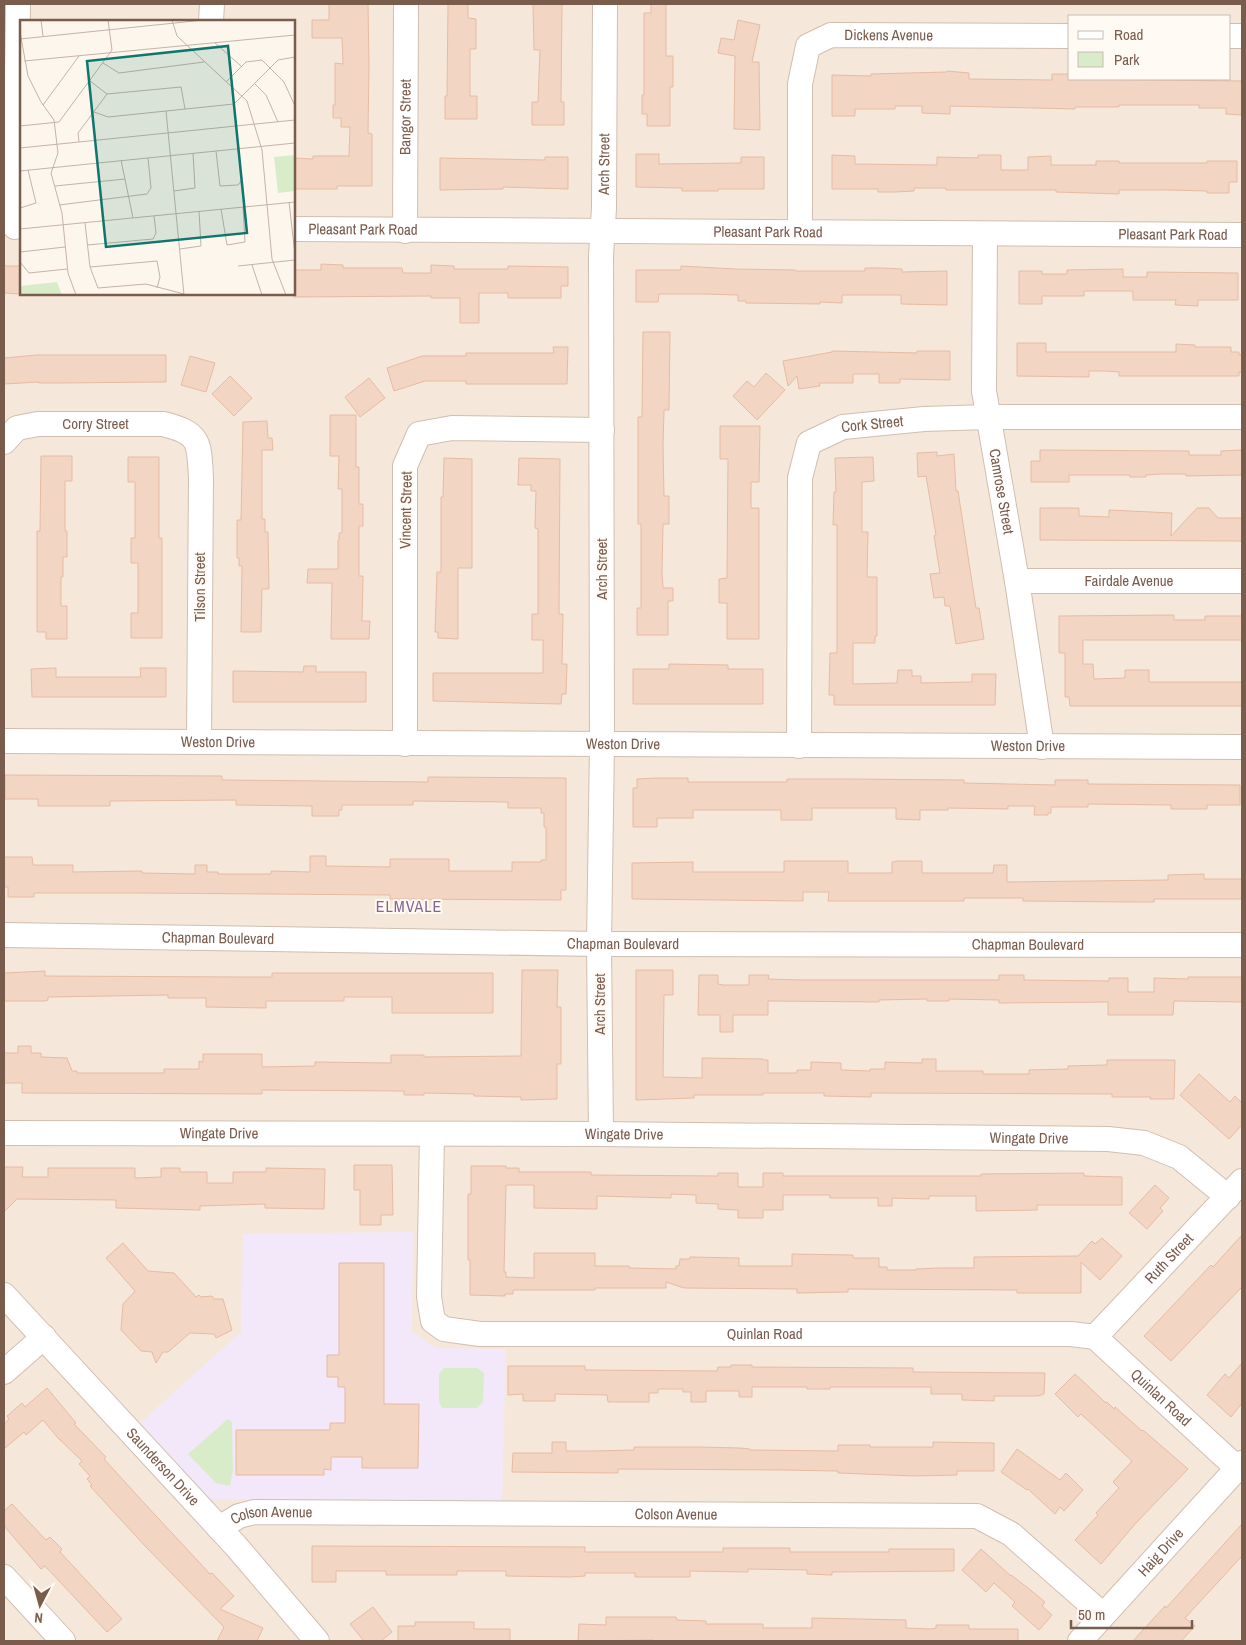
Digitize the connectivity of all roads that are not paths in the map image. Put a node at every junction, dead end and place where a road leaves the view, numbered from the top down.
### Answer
1 (18, 4) edge
2 (212, 4) edge
3 (406, 4) edge
4 (605, 4) edge
5 (212, 20) edge
6 (1068, 36) edge
7 (13, 227) edge
8 (295, 229) edge
9 (602, 230) junction
10 (405, 231) junction
11 (800, 232) junction
12 (985, 234) junction
13 (1242, 235) edge
14 (988, 417) junction
15 (1242, 417) edge
16 (602, 430) junction
17 (192, 434) joint
18 (4, 442) edge
19 (1017, 581) junction
20 (1242, 581) edge
21 (4, 741) edge
22 (199, 741) junction
23 (405, 744) junction
24 (602, 744) junction
25 (799, 746) junction
26 (1042, 747) junction
27 (1242, 747) edge
28 (4, 936) edge
29 (599, 944) junction
30 (1242, 945) edge
31 (4, 1133) edge
32 (432, 1134) junction
33 (601, 1134) junction
34 (1235, 1189) edge
35 (4, 1295) edge
36 (44, 1337) junction
37 (1095, 1337) junction
38 (4, 1372) edge
39 (1240, 1466) edge
40 (219, 1528) junction
41 (4, 1577) edge
42 (1103, 1615) junction
43 (63, 1641) edge
44 (317, 1641) edge
45 (1080, 1641) edge

1 - 7 street
2 - 5 street
3 - 10 street, Bangor Street
4 - 9 street, Arch Street
6 - 11 street, Dickens Avenue
8 - 10 street, Pleasant Park Road
9 - 10 street, Pleasant Park Road
9 - 11 street, Pleasant Park Road
9 - 16 street, Arch Street
11 - 12 street, Pleasant Park Road
12 - 13 street, Pleasant Park Road
12 - 14 street, Camrose Street
14 - 15 street, Cork Street
14 - 19 street, Camrose Street
14 - 25 street, Cork Street
16 - 23 street, Vincent Street
16 - 24 street, Arch Street
17 - 18 street, Corry Street
17 - 22 street, Tilson Street
19 - 20 street, Fairdale Avenue
19 - 26 street, Camrose Street
21 - 22 street, Weston Drive
22 - 23 street, Weston Drive
23 - 24 street, Weston Drive
24 - 25 street, Weston Drive
24 - 29 street, Arch Street
25 - 26 street, Weston Drive
26 - 27 street, Weston Drive
28 - 29 street, Chapman Boulevard
29 - 30 street, Chapman Boulevard
29 - 33 street, Arch Street
31 - 32 street, Wingate Drive
32 - 33 street, Wingate Drive
32 - 37 street, Quinlan Road
33 - 34 street, Wingate Drive
34 - 37 street, Ruth Street
35 - 36 street, Saunderson Drive
36 - 38 street
36 - 40 street, Saunderson Drive
37 - 39 street, Quinlan Road
39 - 42 street, Haig Drive
40 - 42 street, Colson Avenue
40 - 44 street, Saunderson Drive
41 - 43 street
42 - 45 street, Haig Drive

